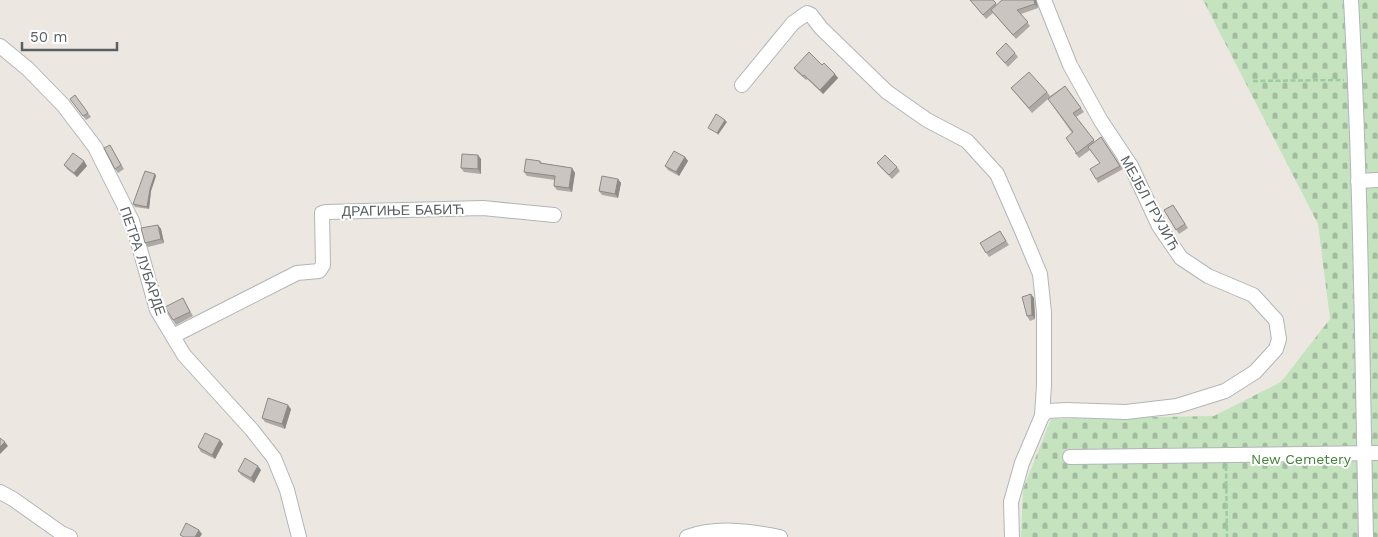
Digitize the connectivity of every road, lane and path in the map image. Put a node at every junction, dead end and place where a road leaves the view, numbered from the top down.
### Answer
1 (1044, 0) edge
2 (1351, 0) edge
3 (0, 46) edge
4 (1355, 80) junction
5 (1253, 81) dead end
6 (742, 85) dead end
7 (1378, 180) edge
8 (1358, 181) junction
9 (554, 214) dead end
10 (173, 336) junction
11 (1042, 416) junction
12 (1364, 453) junction
13 (1378, 453) edge
14 (1226, 455) junction
15 (1070, 457) dead end
16 (0, 492) edge
17 (70, 537) edge
18 (299, 537) edge
19 (687, 537) edge
20 (780, 537) edge
21 (1012, 537) edge
22 (1227, 537) edge
23 (1366, 537) edge

1 - 11 street, МЕЈБЛ ГРУЈИЋ
2 - 4 street
3 - 10 street, ПЕТРА ЛУБАРДЕ
4 - 5 path
4 - 8 street
6 - 11 street
7 - 8 street
8 - 12 street
9 - 10 street, ДРАГИЊЕ БАБИЋ
10 - 18 street, ПЕТРА ЛУБАРДЕ
11 - 21 street
12 - 13 street
12 - 14 street
12 - 23 street
14 - 15 street
14 - 22 path
16 - 17 street
19 - 20 street

